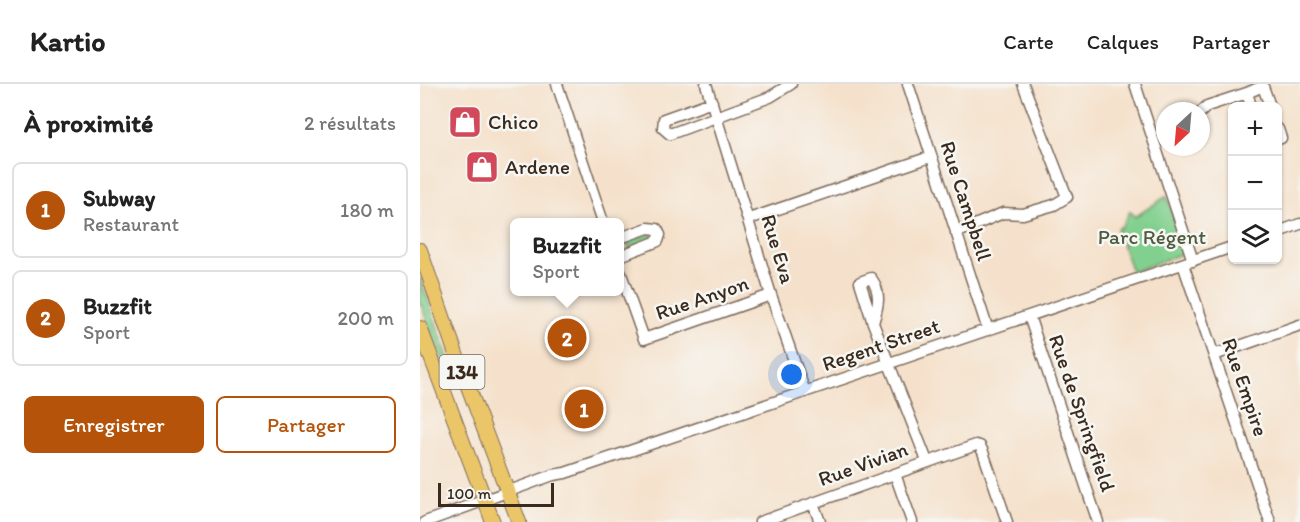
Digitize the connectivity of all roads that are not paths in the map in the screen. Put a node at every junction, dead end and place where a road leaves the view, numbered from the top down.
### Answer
1 (557, 84) edge
2 (706, 84) edge
3 (791, 84) edge
4 (908, 84) edge
5 (1023, 84) edge
6 (1135, 84) edge
7 (1263, 85) edge
8 (1247, 93) junction
9 (712, 102) junction
10 (1250, 102) edge
11 (1269, 102) edge
12 (1210, 105) edge
13 (717, 116) junction
14 (1156, 136) edge
15 (1153, 137) junction
16 (930, 157) junction
17 (602, 218) edge
18 (749, 219) junction
19 (1300, 224) edge
20 (1282, 231) edge
21 (956, 232) junction
22 (624, 237) edge
23 (1228, 249) edge
24 (420, 250) edge
25 (624, 254) edge
26 (1188, 262) junction
27 (624, 283) edge
28 (771, 295) junction
29 (1029, 316) junction
30 (873, 323) dead end
31 (1300, 325) edge
32 (420, 328) edge
33 (988, 330) junction
34 (1214, 355) junction
35 (890, 363) junction
36 (804, 392) junction
37 (927, 461) junction
38 (895, 474) junction
39 (508, 492) junction
40 (485, 499) junction
41 (813, 503) junction
42 (425, 522) edge
43 (494, 522) edge
44 (519, 522) edge
45 (759, 522) edge
46 (820, 522) edge
47 (912, 522) edge
48 (1007, 522) edge
49 (1098, 522) edge
50 (1270, 522) edge

1 - 17 street
2 - 9 street, Rue Eva
3 - 13 street
4 - 16 street, Rue Campbell
5 - 21 street
6 - 15 street, Rue Empire
7 - 8 street
7 - 11 street
8 - 10 street
8 - 12 street
9 - 13 street, Rue Eva
9 - 13 street
13 - 18 street, Rue Eva
14 - 15 street
15 - 26 street, Rue Empire
16 - 18 street
16 - 21 street, Rue Campbell
18 - 28 street, Rue Eva
19 - 20 street
21 - 33 street, Rue Campbell
22 - 25 street
23 - 26 street, Regent Street
24 - 39 main road, 134
26 - 29 street, Regent Street
26 - 34 street, Rue Empire
27 - 28 street, Rue Anyon
28 - 36 street, Rue Eva
29 - 33 street, Regent Street
29 - 49 street, Rue de Springfield
30 - 35 street
31 - 34 street
32 - 40 main road, 134
33 - 35 street, Regent Street
34 - 50 street, Rue Empire
35 - 36 street, Regent Street
35 - 37 street
36 - 39 street, Regent Street
37 - 38 street, Rue Vivian
37 - 48 street, Rue Vivian
38 - 41 street, Rue Vivian
38 - 47 street
39 - 40 street, Regent Street
39 - 44 main road, 134
40 - 42 street, Regent Street
40 - 43 main road, 134
41 - 45 street, Rue Vivian
41 - 46 street

